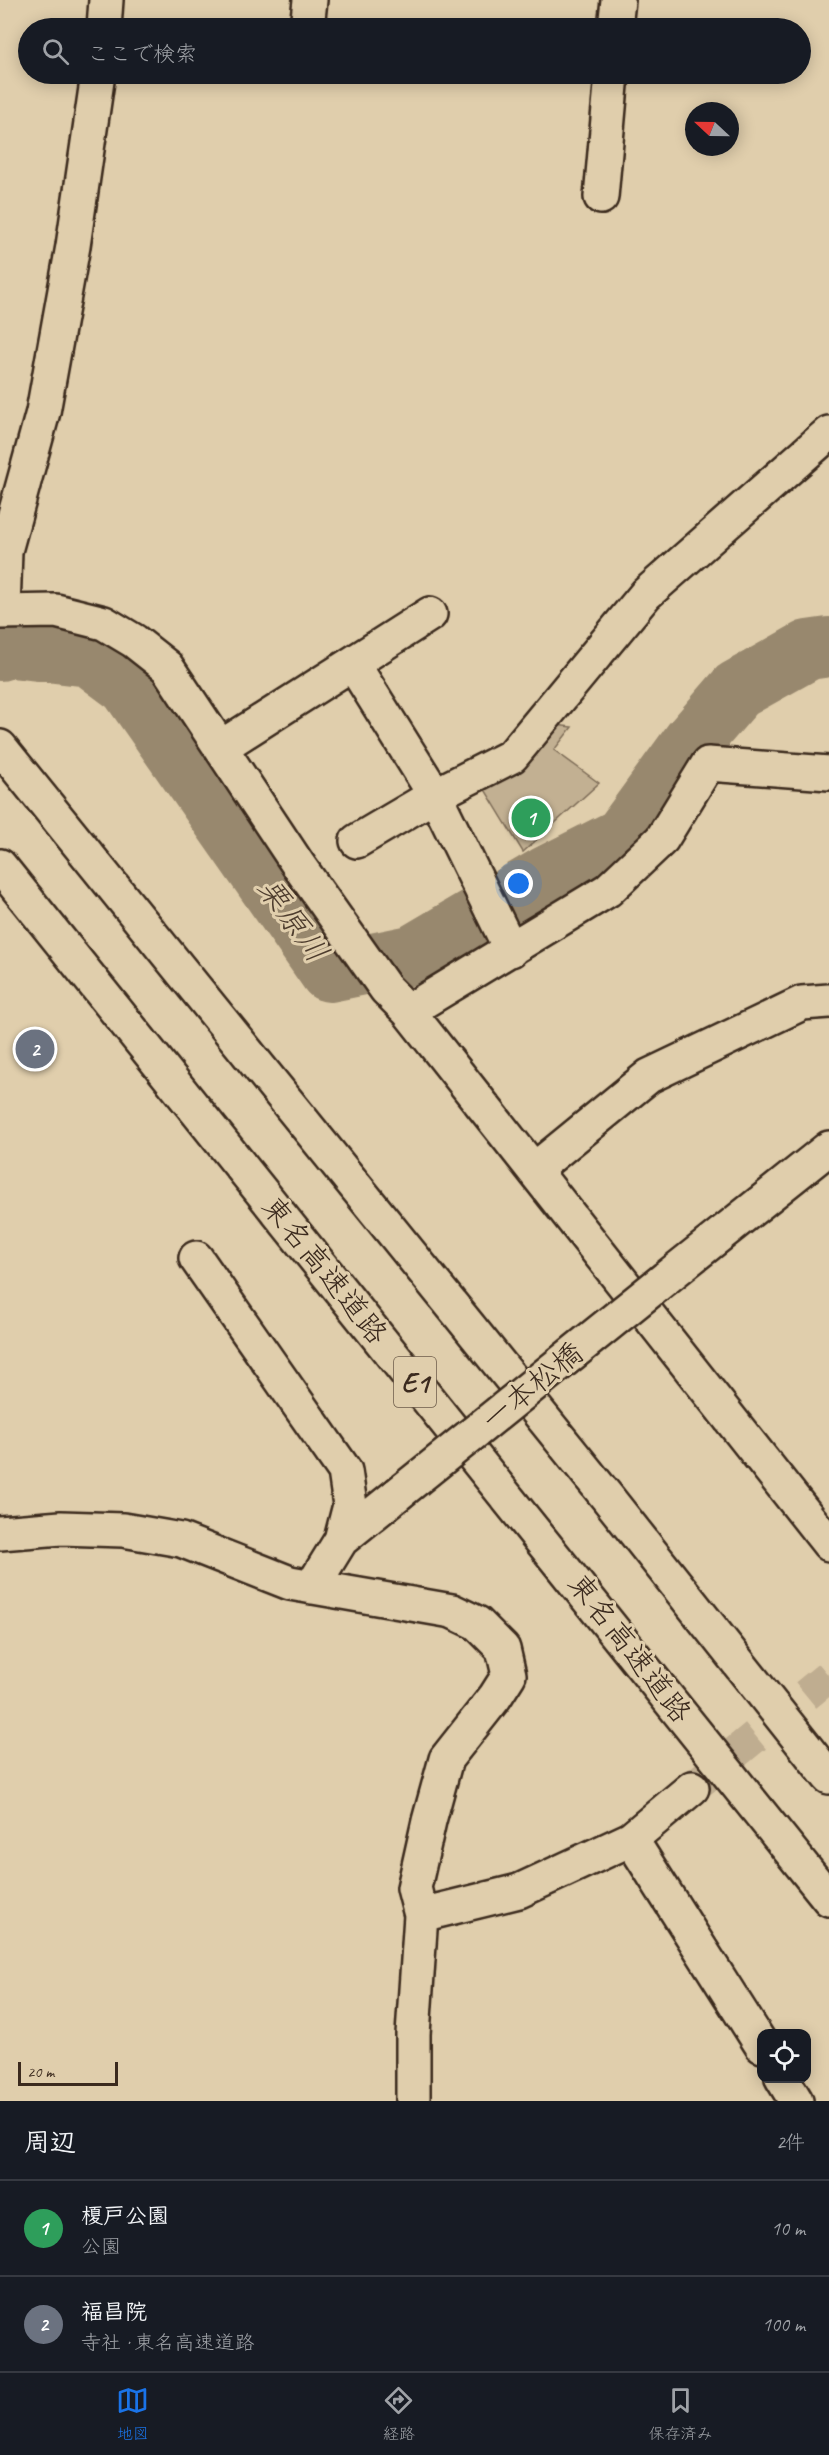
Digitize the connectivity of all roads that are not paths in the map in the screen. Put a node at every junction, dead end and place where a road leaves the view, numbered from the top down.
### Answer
1 (106, 0) edge
2 (310, 0) edge
3 (618, 0) edge
4 (105, 18) edge
5 (308, 18) edge
6 (616, 18) edge
7 (97, 84) edge
8 (611, 84) edge
9 (601, 197) dead end
10 (829, 433) edge
11 (2, 546) edge
12 (1, 611) edge
13 (430, 614) dead end
14 (353, 664) junction
15 (0, 747) edge
16 (221, 747) junction
17 (829, 773) edge
18 (435, 795) junction
19 (357, 841) dead end
20 (0, 866) edge
21 (506, 940) junction
22 (397, 1000) junction
23 (829, 1001) edge
24 (829, 1148) edge
25 (534, 1170) junction
26 (196, 1258) dead end
27 (0, 1533) edge
28 (341, 1540) junction
29 (829, 1544) edge
30 (312, 1587) junction
31 (829, 1777) edge
32 (692, 1788) tunnel mouth
33 (631, 1839) junction
34 (829, 1899) edge
35 (421, 1915) junction
36 (757, 2038) edge
37 (785, 2083) edge
38 (413, 2101) edge
39 (796, 2101) edge

1 - 4 main road
2 - 5 main road
3 - 6 main road
7 - 11 main road
8 - 9 main road
10 - 18 main road
11 - 12 main road
12 - 16 main road
13 - 14 main road
14 - 16 main road
14 - 18 main road
15 - 31 main road
16 - 22 main road
17 - 21 main road
18 - 19 main road
18 - 21 main road
20 - 34 main road, 東名高速道路 / E1
21 - 22 main road
22 - 25 main road
23 - 25 main road
24 - 28 main road, 一本松橋, bridge
25 - 29 main road
26 - 28 main road
27 - 30 main road
28 - 30 main road
30 - 35 main road
32 - 33 main road
33 - 35 main road
33 - 36 main road
35 - 38 main road
37 - 39 main road

